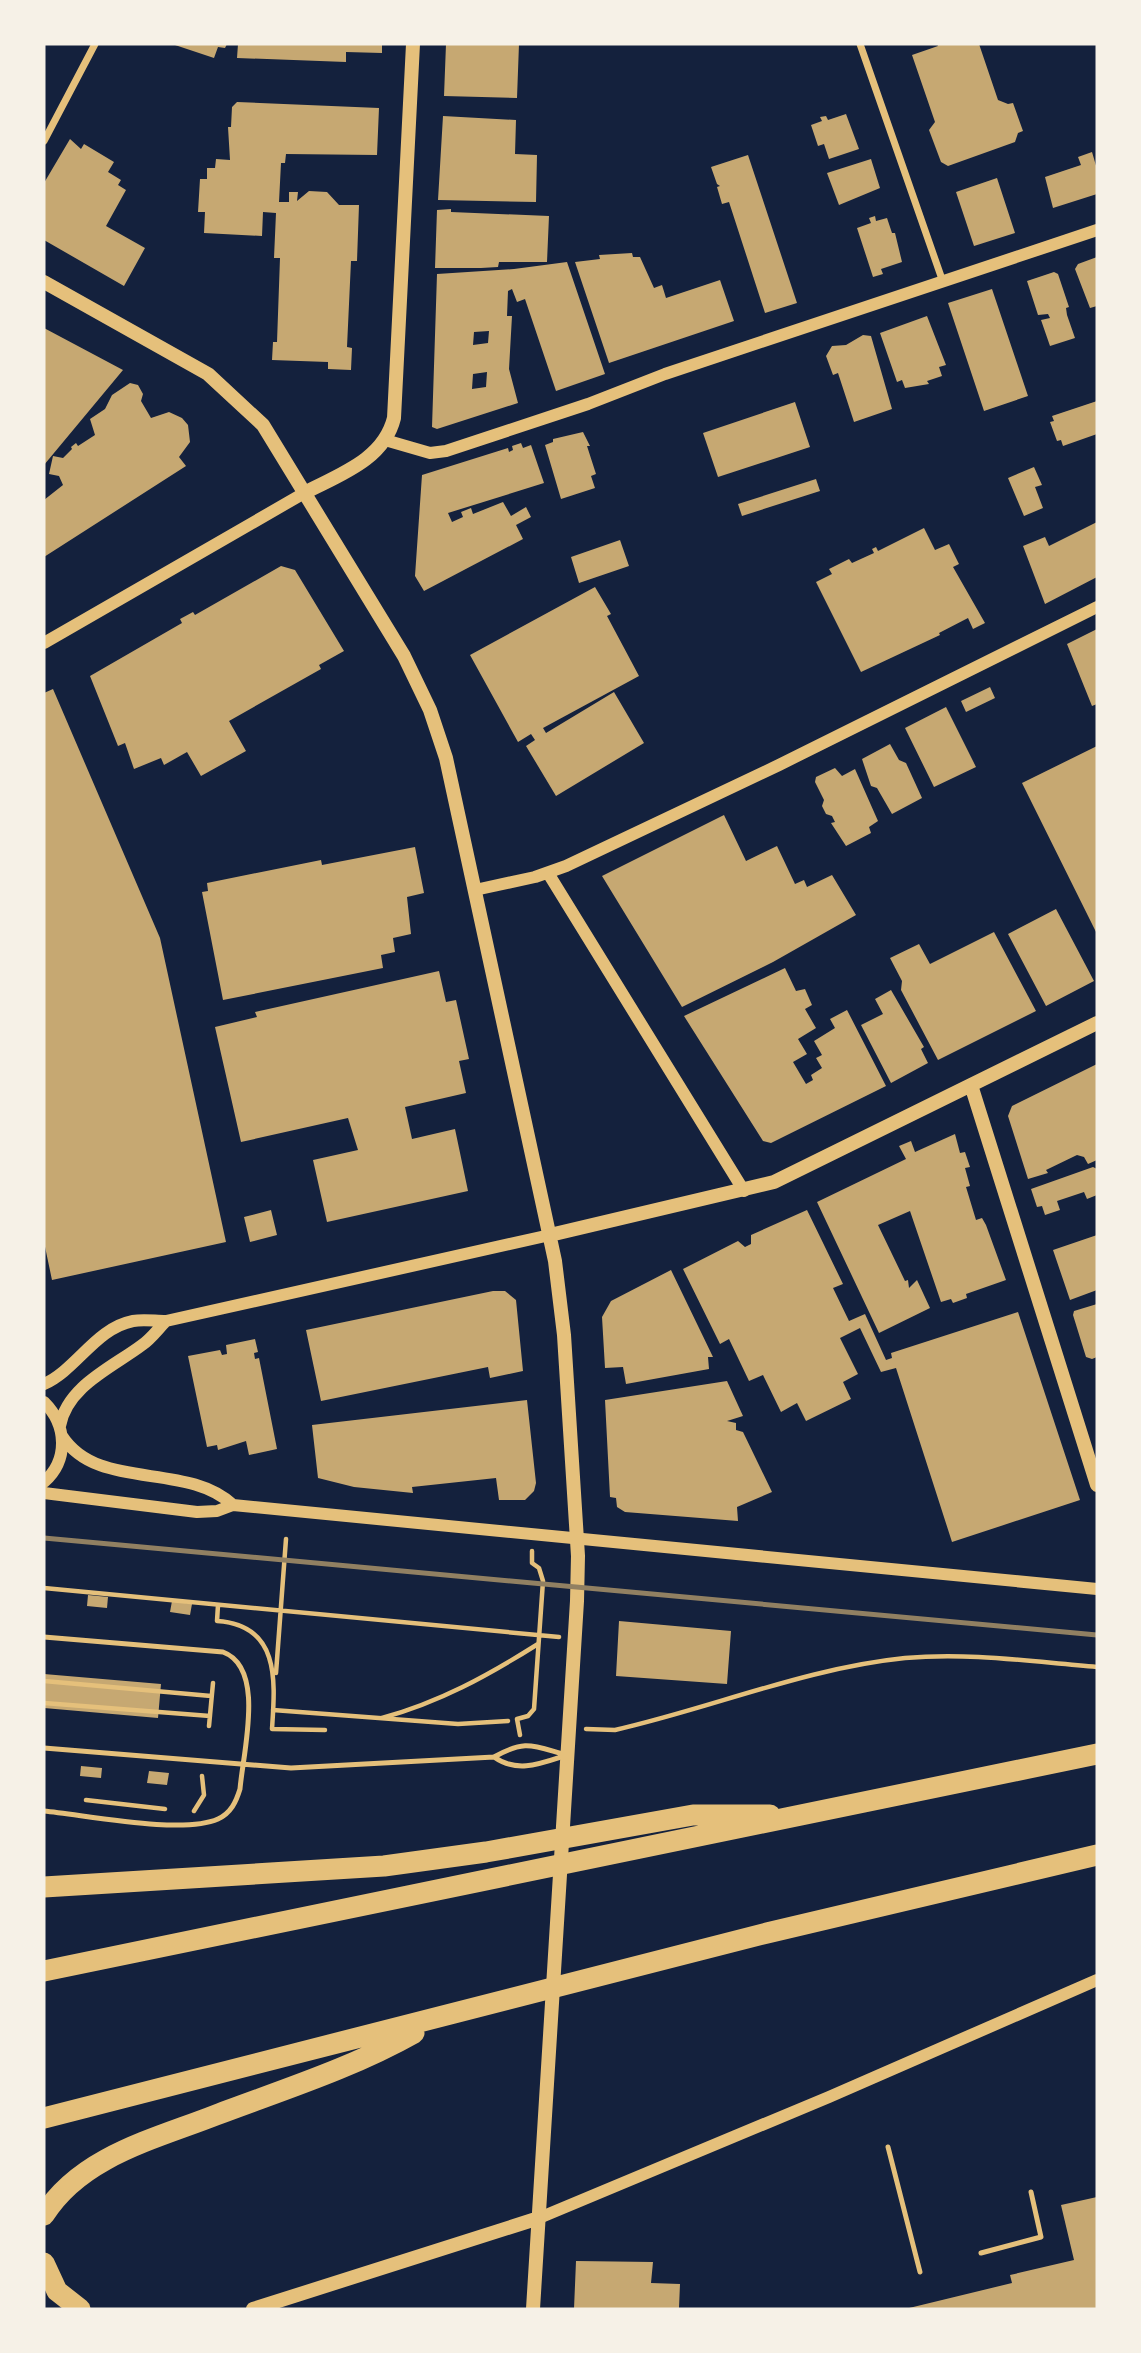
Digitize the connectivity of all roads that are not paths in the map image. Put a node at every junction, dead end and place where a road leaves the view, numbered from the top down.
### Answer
1 (95, 44) edge
2 (413, 44) edge
3 (860, 44) edge
4 (44, 141) edge
5 (1097, 230) edge
6 (44, 282) edge
7 (943, 282) junction
8 (385, 440) junction
9 (306, 492) junction
10 (1097, 607) edge
11 (44, 643) edge
12 (548, 873) junction
13 (475, 890) junction
14 (1097, 1023) edge
15 (971, 1085) junction
16 (744, 1191) junction
17 (550, 1235) junction
18 (166, 1321) junction
19 (44, 1384) edge
20 (44, 1402) edge
21 (61, 1431) junction
22 (44, 1482) edge
23 (1097, 1485) edge
24 (44, 1493) edge
25 (233, 1505) junction
26 (577, 1538) junction
27 (1097, 1589) edge
28 (44, 1637) edge
29 (44, 1748) edge
30 (1097, 1754) edge
31 (568, 1755) junction
32 (494, 1757) junction
33 (242, 1765) junction
34 (44, 1811) edge
35 (793, 1817) junction
36 (1097, 1855) edge
37 (44, 1887) edge
38 (44, 1971) edge
39 (1097, 1980) edge
40 (436, 2018) junction
41 (44, 2118) edge
42 (888, 2147) dead end
43 (1031, 2192) dead end
44 (44, 2216) edge
45 (539, 2218) junction
46 (981, 2253) dead end
47 (44, 2263) edge
48 (920, 2272) dead end
49 (80, 2309) edge
50 (253, 2309) edge
51 (533, 2309) edge

1 - 4 street
2 - 8 main road
3 - 7 street
5 - 7 street
6 - 9 main road
7 - 8 street
8 - 9 main road
9 - 11 street
9 - 13 main road
10 - 12 street
12 - 13 street
12 - 16 street
13 - 17 main road
14 - 15 main road
15 - 16 main road
15 - 23 main road
16 - 17 main road
17 - 18 street
17 - 26 main road
18 - 19 street
18 - 21 street
20 - 21 street
21 - 22 street
21 - 25 street
24 - 25 street
25 - 26 street
26 - 27 street
26 - 31 main road
28 - 33 lane
29 - 33 lane
30 - 35 highway
31 - 32 lane
31 - 32 lane
31 - 45 main road
32 - 33 lane
33 - 34 lane
35 - 37 highway
35 - 38 highway
36 - 40 highway
39 - 45 street
40 - 41 highway
40 - 44 highway
42 - 48 lane
43 - 46 lane
45 - 50 main road
45 - 51 main road
47 - 49 highway

